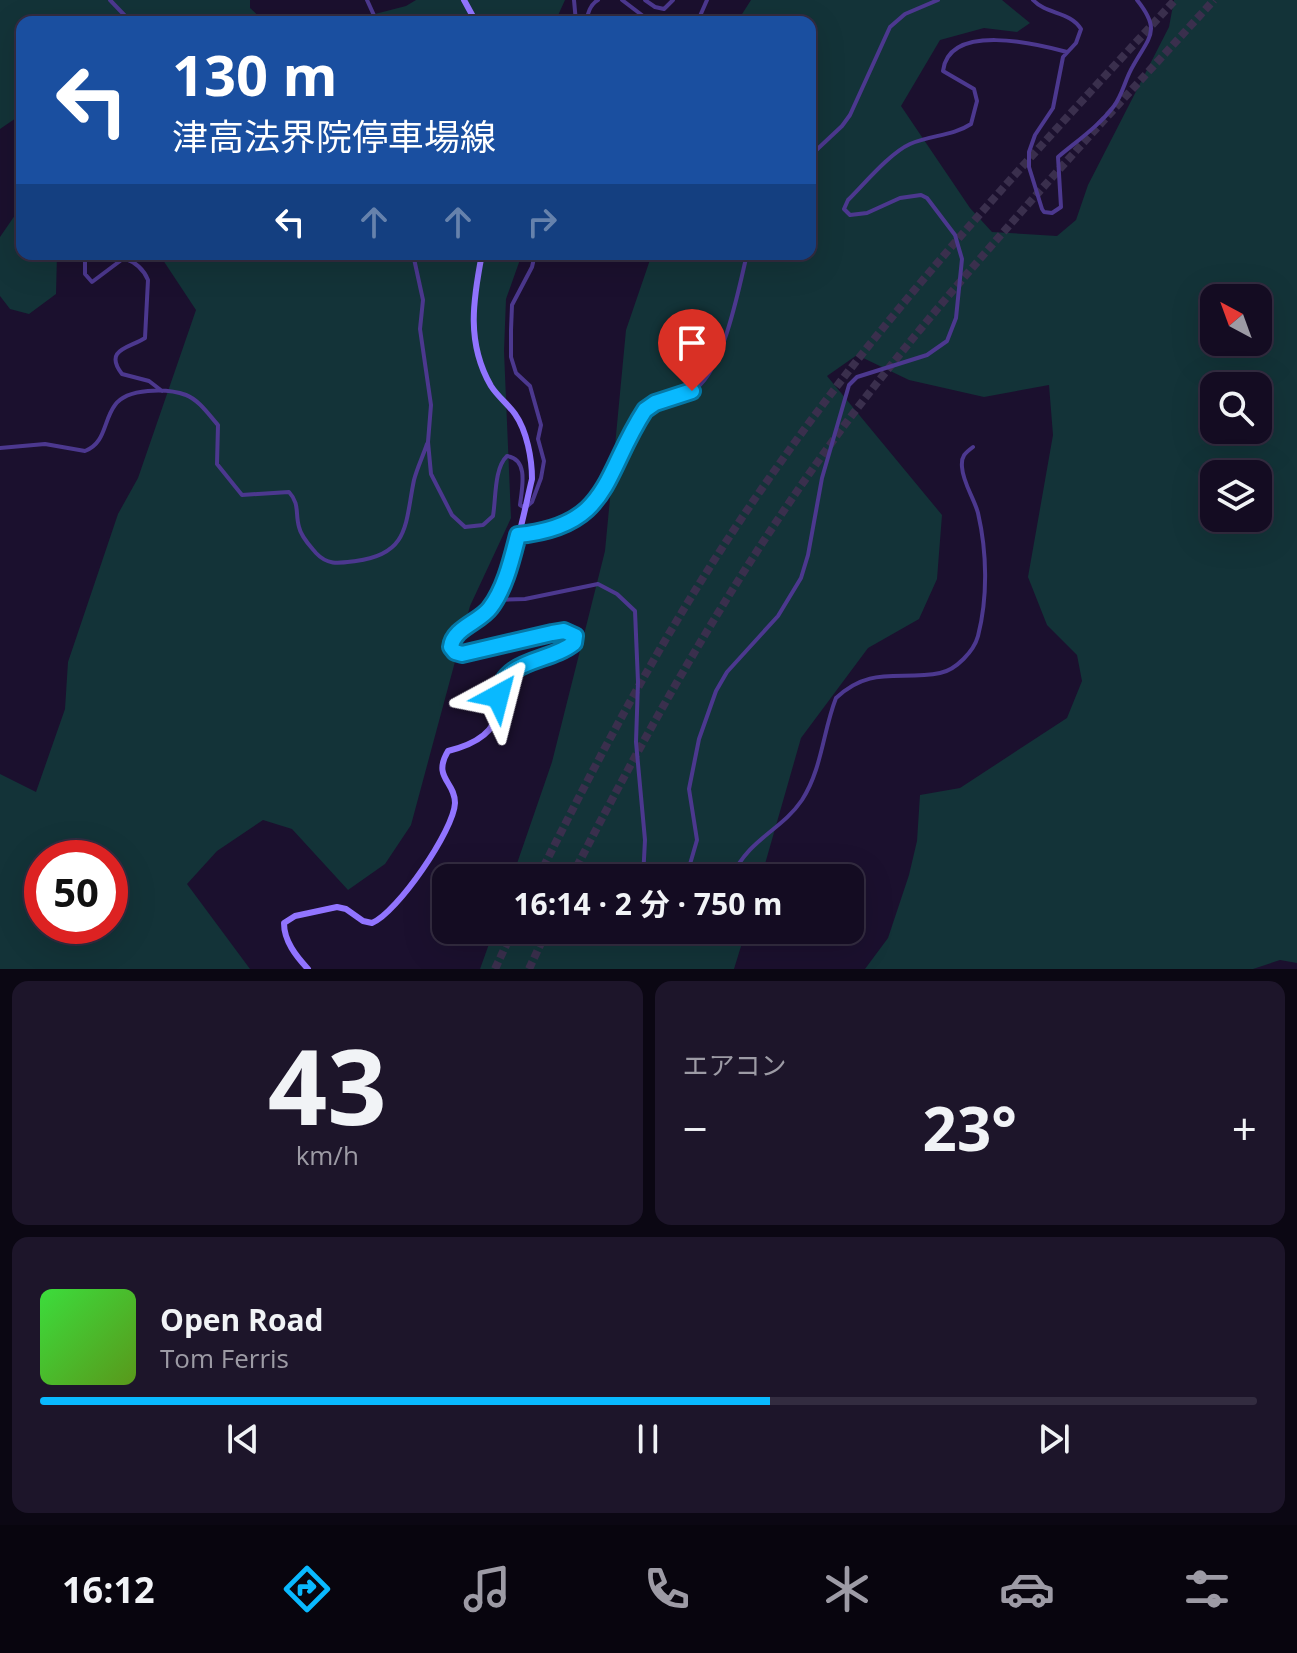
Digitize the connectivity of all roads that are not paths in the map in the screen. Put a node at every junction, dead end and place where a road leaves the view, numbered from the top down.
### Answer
1 (110, 0) edge
2 (622, 0) edge
3 (645, 0) edge
4 (673, 0) edge
5 (938, 0) edge
6 (1033, 0) edge
7 (1137, 0) edge
8 (125, 16) edge
9 (643, 16) edge
10 (1067, 52) junction
11 (816, 150) edge
12 (85, 260) edge
13 (121, 260) edge
14 (128, 260) edge
15 (414, 260) edge
16 (481, 260) edge
17 (534, 260) edge
18 (745, 260) edge
19 (164, 393) junction
20 (428, 442) junction
21 (973, 447) dead end
22 (0, 448) edge
23 (525, 508) junction
24 (518, 535) junction
25 (495, 600) junction
26 (644, 864) edge
27 (690, 864) edge
28 (739, 864) edge
29 (308, 969) edge

1 - 8 street
2 - 9 street
3 - 4 street
5 - 11 street
6 - 10 street
7 - 10 street
10 - 27 street
12 - 13 street
14 - 19 street
15 - 20 street
16 - 23 main road
17 - 23 street
18 - 24 street
19 - 20 street
19 - 22 street
20 - 23 street
21 - 28 street
23 - 24 main road
24 - 25 main road
25 - 26 street
25 - 29 main road

